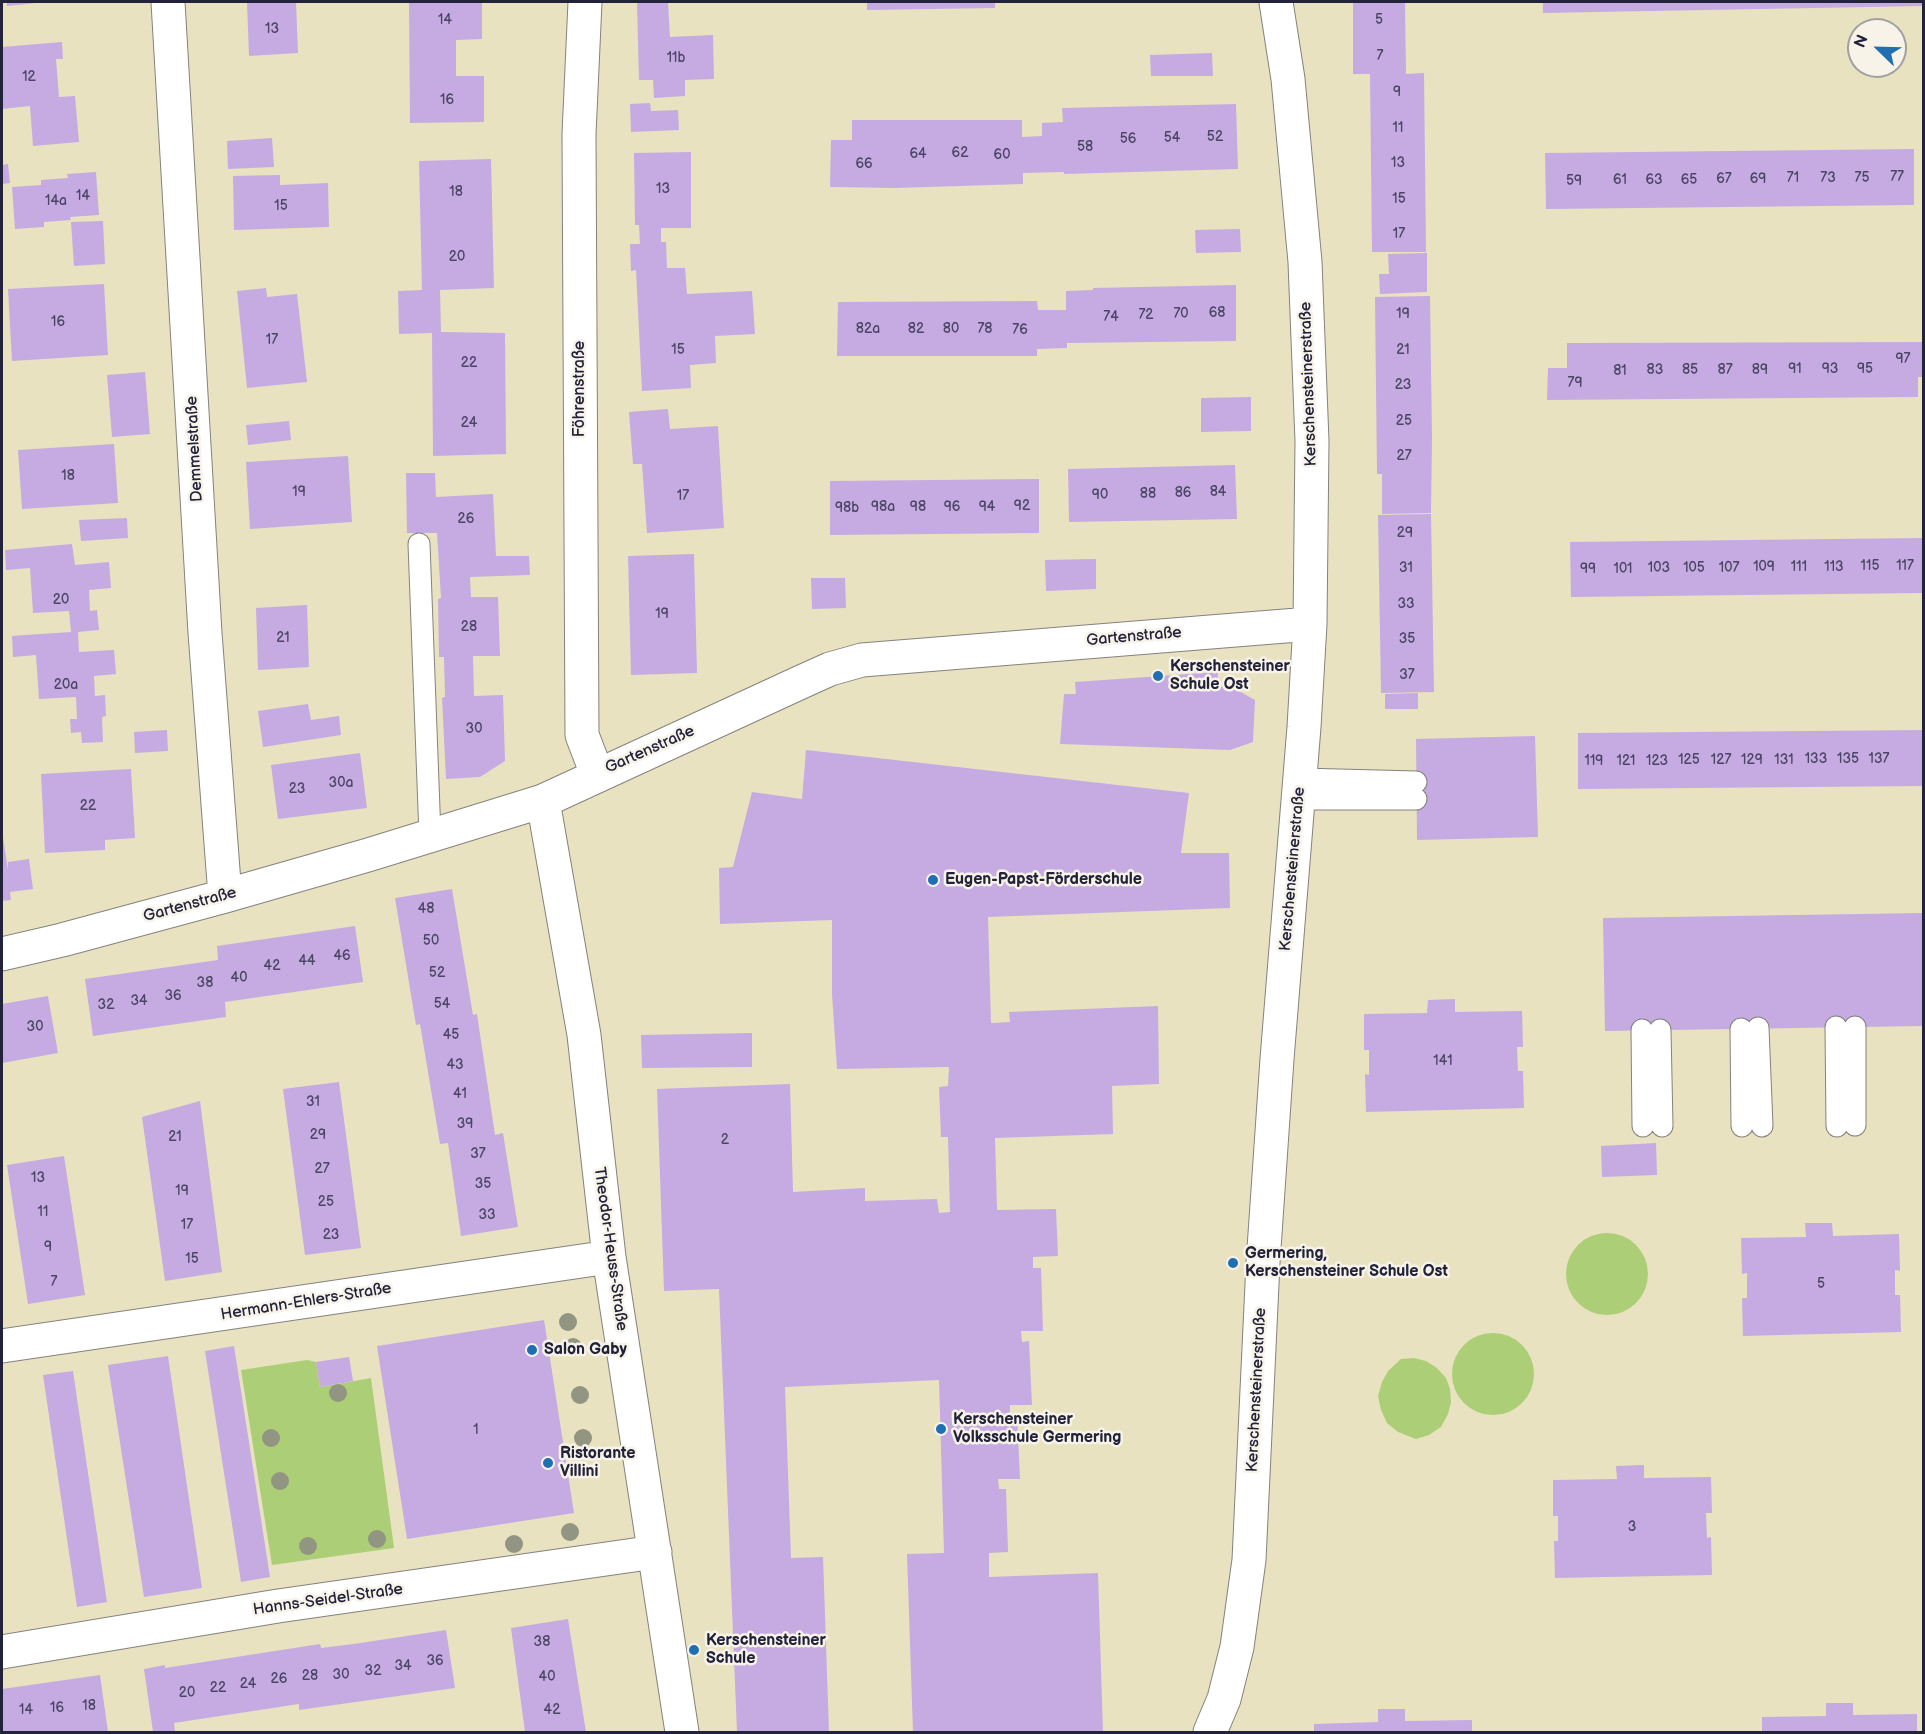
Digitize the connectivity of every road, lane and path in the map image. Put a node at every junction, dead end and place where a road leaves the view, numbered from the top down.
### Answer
1 (168, 2) edge
2 (585, 2) edge
3 (1276, 2) edge
4 (419, 543) dead end
5 (1310, 624) junction
6 (597, 774) junction
7 (1299, 789) junction
8 (1416, 791) dead end
9 (543, 801) junction
10 (430, 836) junction
11 (225, 896) junction
12 (2, 954) edge
13 (1845, 1027) dead end
14 (1750, 1029) dead end
15 (1651, 1030) dead end
16 (1846, 1125) dead end
17 (1653, 1126) dead end
18 (1752, 1126) dead end
19 (609, 1257) junction
20 (2, 1346) edge
21 (655, 1552) junction
22 (2, 1652) edge
23 (682, 1732) edge
24 (1210, 1732) edge

1 - 11 street, Demmelstraße
2 - 6 street, Föhrenstraße
3 - 5 street, Kerschensteinerstraße
4 - 10 lane
5 - 6 street, Gartenstraße
5 - 7 street, Kerschensteinerstraße
6 - 9 street, Gartenstraße
7 - 8 lane
7 - 24 street, Kerschensteinerstraße
9 - 10 street, Gartenstraße
9 - 19 street, Theodor-Heuss-Straße
10 - 11 street, Gartenstraße
11 - 12 street, Gartenstraße
13 - 16 lane
14 - 18 lane
15 - 17 lane
19 - 20 street, Hermann-Ehlers-Straße
19 - 21 street, Theodor-Heuss-Straße
21 - 22 street, Hanns-Seidel-Straße
21 - 23 street, Theodor-Heuss-Straße

